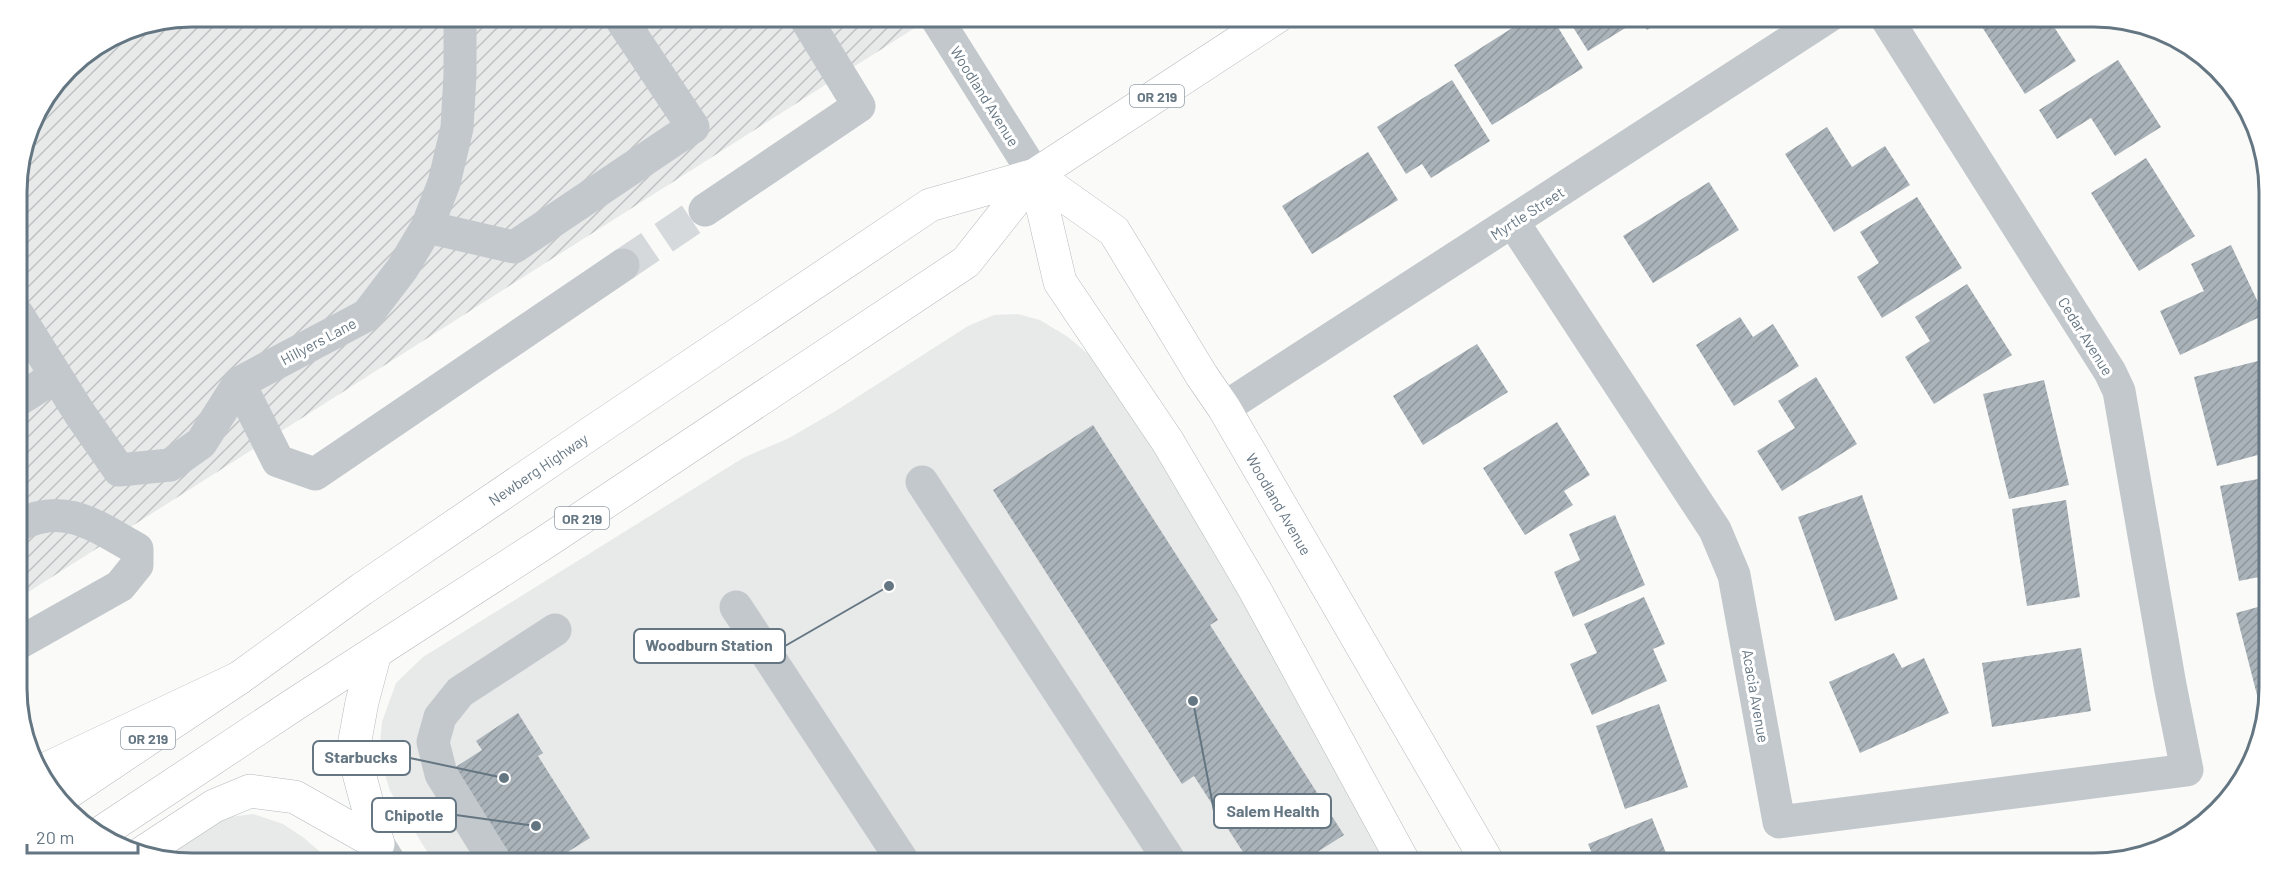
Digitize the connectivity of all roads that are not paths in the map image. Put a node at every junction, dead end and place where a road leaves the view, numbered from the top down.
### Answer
1 (460, 27) edge
2 (626, 27) edge
3 (811, 27) edge
4 (942, 27) edge
5 (1261, 27) edge
6 (1812, 27) edge
7 (1892, 27) edge
8 (1035, 175) junction
9 (705, 210) tunnel mouth
10 (1513, 222) junction
11 (426, 227) junction
12 (622, 264) tunnel mouth
13 (27, 329) edge
14 (56, 376) junction
15 (239, 383) junction
16 (27, 394) edge
17 (1224, 408) junction
18 (922, 482) dead end
19 (27, 521) edge
20 (736, 607) dead end
21 (555, 630) dead end
22 (27, 638) edge
23 (375, 653) junction
24 (238, 678) junction
25 (48, 768) edge
26 (2187, 770) joint
27 (65, 793) edge
28 (107, 829) edge
29 (151, 847) edge
30 (382, 853) edge
31 (384, 853) edge
32 (490, 853) edge
33 (897, 853) edge
34 (1164, 853) edge
35 (1399, 853) edge
36 (1482, 853) edge

1 - 11 street, Hillyers Lane
2 - 11 street
3 - 9 street
4 - 8 street, Woodland Avenue
5 - 8 main road, Newberg Highway / OR 219
6 - 10 street, Myrtle Street
7 - 26 street, Cedar Avenue
8 - 17 main road, Woodland Avenue
8 - 23 main road, Newberg Highway / OR 219
8 - 24 main road, Newberg Highway / OR 219
8 - 35 main road, Woodland Avenue
10 - 17 street, Myrtle Street
10 - 26 street, Acacia Avenue
11 - 15 street, Hillyers Lane
12 - 15 street
13 - 14 street
14 - 15 street
14 - 16 street
17 - 36 main road, Woodland Avenue
18 - 34 street
19 - 22 street
20 - 33 street
21 - 32 street
23 - 28 main road, Newberg Highway / OR 219
23 - 31 main road
24 - 25 main road
24 - 27 main road, Newberg Highway / OR 219
29 - 30 main road

